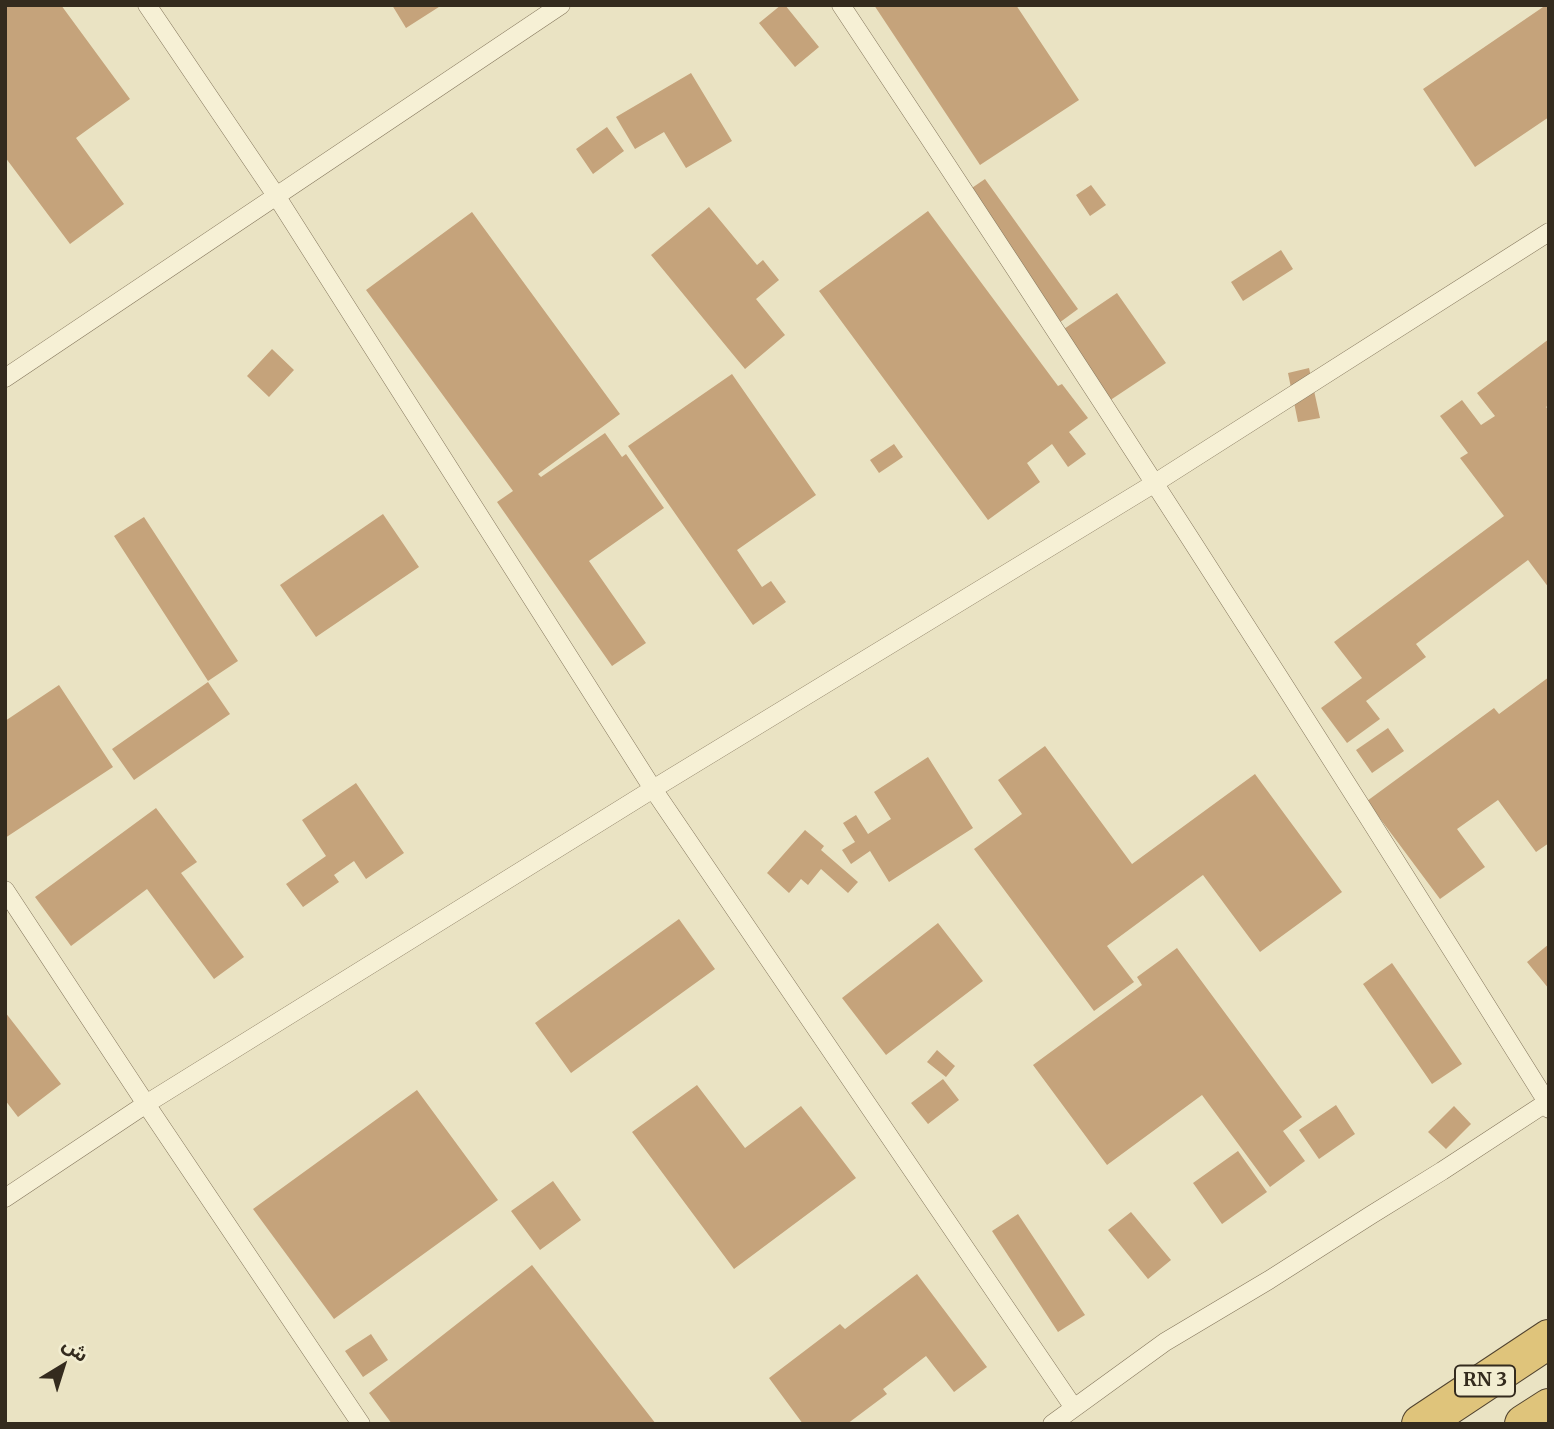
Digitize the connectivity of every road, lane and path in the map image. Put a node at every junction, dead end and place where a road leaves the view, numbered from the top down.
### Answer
1 (147, 5) edge
2 (561, 5) edge
3 (841, 5) edge
4 (277, 197) junction
5 (1549, 232) edge
6 (5, 378) edge
7 (1155, 483) junction
8 (653, 789) junction
9 (5, 890) edge
10 (146, 1104) junction
11 (1548, 1104) edge
12 (5, 1198) edge
13 (1549, 1339) edge
14 (1074, 1408) junction
15 (1549, 1408) edge
16 (361, 1424) edge
17 (1052, 1424) edge
18 (1420, 1424) edge
19 (1524, 1424) edge

1 - 4 lane
2 - 4 lane
3 - 7 lane
4 - 6 lane
4 - 8 lane
5 - 7 lane
7 - 8 lane
7 - 11 lane
8 - 10 lane
8 - 14 lane
9 - 10 lane
10 - 12 lane
10 - 16 lane
11 - 14 lane
13 - 18 highway, RN 3
14 - 17 lane
15 - 19 highway, RN 3

